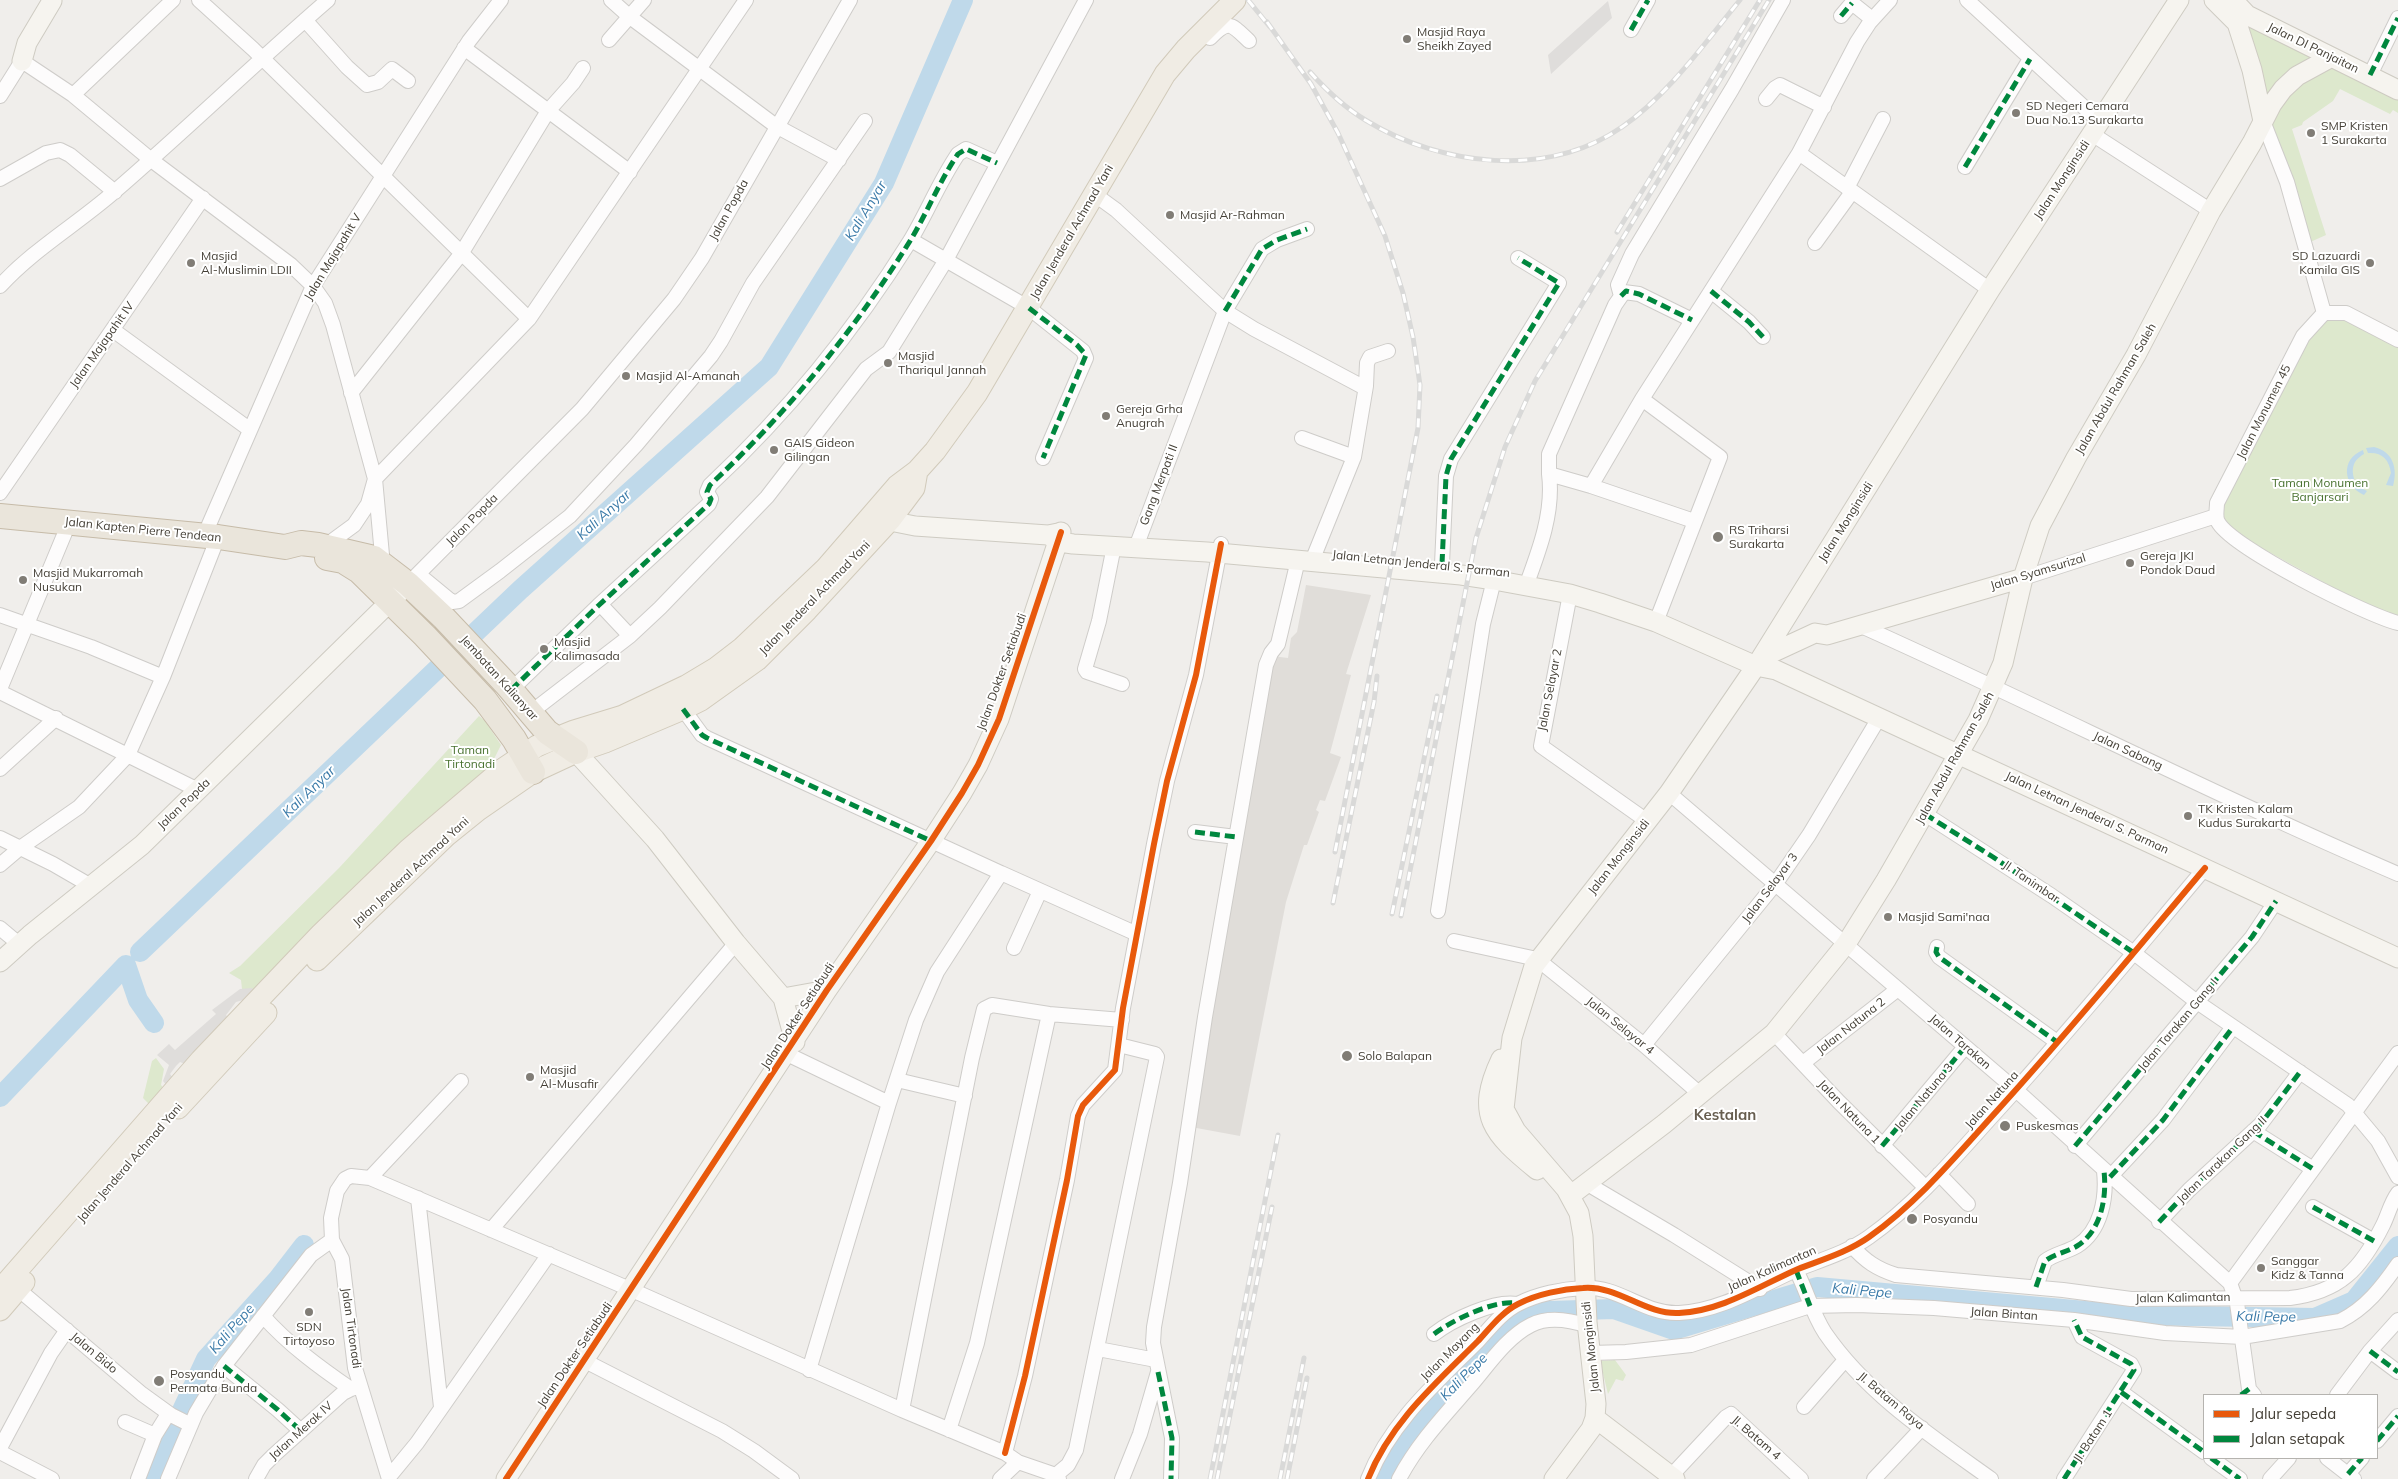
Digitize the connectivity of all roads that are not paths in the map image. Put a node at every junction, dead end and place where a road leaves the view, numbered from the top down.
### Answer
1 (52, 0) edge
2 (173, 0) edge
3 (199, 0) edge
4 (328, 0) edge
5 (501, 0) edge
6 (611, 0) edge
7 (644, 0) edge
8 (746, 0) edge
9 (850, 0) edge
10 (1086, 0) edge
11 (1235, 0) edge
12 (1648, 0) edge
13 (1783, 0) edge
14 (1890, 0) edge
15 (1967, 0) edge
16 (2178, 0) edge
17 (2214, 0) edge
18 (2233, 0) edge
19 (1841, 16) dead end
20 (630, 17) junction
21 (2398, 18) edge
22 (1872, 19) junction
23 (2242, 19) junction
24 (305, 20) junction
25 (1631, 30) dead end
26 (609, 40) dead end
27 (1249, 40) dead end
28 (464, 48) junction
29 (261, 58) junction
30 (2330, 58) junction
31 (2030, 59) junction
32 (22, 61) junction
33 (699, 66) junction
34 (583, 68) dead end
35 (1165, 74) junction
36 (2370, 75) junction
37 (408, 81) dead end
38 (2398, 90) edge
39 (73, 95) junction
40 (0, 96) edge
41 (1766, 98) dead end
42 (1824, 107) junction
43 (548, 111) junction
44 (1883, 120) dead end
45 (866, 121) dead end
46 (2263, 121) junction
47 (776, 126) junction
48 (2096, 128) junction
49 (1799, 153) junction
50 (150, 159) junction
51 (839, 160) junction
52 (997, 163) junction
53 (1965, 167) dead end
54 (630, 172) junction
55 (382, 176) junction
56 (0, 179) edge
57 (1850, 190) junction
58 (115, 192) junction
59 (1094, 194) junction
60 (203, 198) junction
61 (2211, 210) junction
62 (1307, 229) dead end
63 (911, 240) junction
64 (1815, 243) dead end
65 (461, 254) junction
66 (1518, 258) dead end
67 (946, 260) junction
68 (0, 286) edge
69 (312, 286) junction
70 (1990, 290) junction
71 (1711, 291) junction
72 (1621, 296) junction
73 (1029, 308) junction
74 (1225, 311) junction
75 (2324, 313) junction
76 (529, 319) junction
77 (1692, 320) junction
78 (112, 330) junction
79 (1762, 337) dead end
80 (2398, 340) edge
81 (1388, 351) dead end
82 (1365, 388) junction
83 (351, 393) junction
84 (1642, 398) junction
85 (249, 429) junction
86 (1302, 438) dead end
87 (1354, 457) junction
88 (1043, 458) dead end
89 (1549, 474) junction
90 (375, 479) junction
91 (1591, 486) junction
92 (0, 493) edge
93 (0, 516) edge
94 (881, 516) junction
95 (2216, 516) junction
96 (1694, 521) junction
97 (69, 523) junction
98 (1056, 536) junction
99 (210, 537) junction
100 (1138, 542) junction
101 (1114, 546) junction
102 (1220, 548) junction
103 (322, 551) junction
104 (1308, 558) junction
105 (1442, 564) junction
106 (2023, 578) junction
107 (413, 579) junction
108 (1494, 580) junction
109 (1528, 581) junction
110 (382, 583) junction
111 (1570, 594) junction
112 (600, 604) junction
113 (0, 615) edge
114 (444, 618) joint
115 (1658, 618) junction
116 (2398, 622) edge
117 (28, 624) junction
118 (1859, 625) junction
119 (425, 636) joint
120 (630, 636) junction
121 (1765, 664) junction
122 (164, 676) junction
123 (1122, 684) dead end
124 (1995, 686) junction
125 (509, 687) junction
126 (0, 691) edge
127 (683, 709) junction
128 (530, 713) junction
129 (56, 718) junction
130 (1879, 718) junction
131 (602, 733) junction
132 (554, 738) junction
133 (576, 752) junction
134 (1960, 754) junction
135 (128, 755) junction
136 (528, 763) junction
137 (0, 768) edge
138 (198, 790) junction
139 (1670, 792) junction
140 (1925, 814) junction
141 (1647, 821) junction
142 (1195, 832) dead end
143 (1236, 837) junction
144 (0, 838) edge
145 (931, 841) junction
146 (20, 848) junction
147 (0, 865) edge
148 (2205, 868) junction
149 (1001, 873) junction
150 (2398, 874) edge
151 (1776, 883) junction
152 (91, 886) junction
153 (1040, 891) junction
154 (2276, 901) junction
155 (1438, 911) dead end
156 (0, 928) edge
157 (1137, 934) junction
158 (1454, 941) dead end
159 (20, 944) junction
160 (736, 944) junction
161 (1846, 944) junction
162 (1937, 947) dead end
163 (1014, 948) dead end
164 (2134, 954) junction
165 (2398, 958) edge
166 (1537, 959) junction
167 (0, 962) edge
168 (1898, 989) junction
169 (828, 990) junction
170 (783, 998) junction
171 (2197, 1002) junction
172 (1049, 1014) junction
173 (1122, 1020) junction
174 (2233, 1027) junction
175 (1774, 1033) junction
176 (2058, 1042) junction
177 (1644, 1045) junction
178 (1119, 1046) junction
179 (1965, 1047) junction
180 (791, 1048) junction
181 (2398, 1053) edge
182 (1803, 1063) junction
183 (2300, 1072) junction
184 (897, 1080) junction
185 (461, 1081) dead end
186 (2016, 1090) junction
187 (1700, 1094) junction
188 (965, 1096) junction
189 (889, 1103) junction
190 (2355, 1114) junction
191 (2253, 1131) junction
192 (1882, 1146) junction
193 (2075, 1146) junction
194 (2313, 1169) junction
195 (1939, 1174) junction
196 (2107, 1174) junction
197 (2398, 1177) edge
198 (370, 1178) junction
199 (1586, 1184) junction
200 (1926, 1188) junction
201 (1569, 1192) junction
202 (2398, 1194) edge
203 (418, 1198) junction
204 (1968, 1204) dead end
205 (2313, 1207) dead end
206 (2159, 1222) junction
207 (491, 1230) junction
208 (332, 1240) junction
209 (2374, 1241) junction
210 (1852, 1246) junction
211 (549, 1254) junction
212 (2398, 1264) edge
213 (1798, 1273) junction
214 (2230, 1283) junction
215 (2036, 1287) junction
216 (1760, 1289) junction
217 (9, 1290) edge
218 (632, 1290) junction
219 (1585, 1291) junction
220 (2236, 1300) junction
221 (1808, 1301) junction
222 (1518, 1304) junction
223 (0, 1310) edge
224 (263, 1316) junction
225 (2074, 1320) junction
226 (2398, 1320) edge
227 (1587, 1324) junction
228 (67, 1330) junction
229 (1434, 1334) dead end
230 (2242, 1334) junction
231 (1098, 1349) junction
232 (2370, 1351) junction
233 (1591, 1353) junction
234 (1846, 1360) junction
235 (585, 1361) junction
236 (224, 1366) junction
237 (1157, 1366) junction
238 (809, 1370) junction
239 (2398, 1372) edge
240 (356, 1388) junction
241 (2121, 1392) junction
242 (2248, 1393) edge
243 (2338, 1394) edge
244 (441, 1407) junction
245 (1804, 1407) dead end
246 (902, 1410) junction
247 (2398, 1416) edge
248 (178, 1418) junction
249 (1595, 1418) junction
250 (125, 1422) dead end
251 (1922, 1428) junction
252 (949, 1430) junction
253 (301, 1432) junction
254 (155, 1435) junction
255 (2378, 1439) edge
256 (0, 1450) edge
257 (2203, 1451) edge
258 (1005, 1453) junction
259 (2212, 1459) edge
260 (2288, 1459) edge
261 (2329, 1459) edge
262 (2361, 1459) edge
263 (1018, 1462) junction
264 (1057, 1477) edge
265 (1673, 1477) edge
266 (2350, 1477) edge
267 (389, 1478) edge
268 (52, 1479) edge
269 (138, 1479) edge
270 (168, 1479) edge
271 (256, 1479) edge
272 (506, 1479) edge
273 (792, 1479) edge
274 (1000, 1479) edge
275 (1122, 1479) edge
276 (1171, 1479) edge
277 (1368, 1479) edge
278 (1399, 1479) edge
279 (1554, 1479) edge
280 (1801, 1479) edge
281 (1874, 1479) edge
282 (1991, 1479) edge
283 (2064, 1479) edge
284 (2240, 1479) edge
285 (2270, 1479) edge

1 - 32 main road
2 - 39 street
3 - 29 street
4 - 24 street
5 - 28 street, Jalan Majapahit V
6 - 20 street
7 - 20 street
8 - 33 street
9 - 47 street, Jalan Popda
10 - 52 street
11 - 35 main road, Jalan Jenderal Achmad Yani
12 - 25 street
13 - 72 street
14 - 22 street
15 - 31 street
16 - 48 main road, Jalan Monginsidi
17 - 23 main road
18 - 23 main road, Jalan DI Panjaitan
19 - 22 street
20 - 26 street
20 - 33 street
21 - 36 street
22 - 42 street
23 - 30 main road, Jalan DI Panjaitan
23 - 46 main road
24 - 29 street
24 - 37 street
27 - 35 street
28 - 43 street
28 - 55 street, Jalan Majapahit V
29 - 50 street
29 - 55 street
30 - 36 main road, Jalan DI Panjaitan
30 - 46 main road, Jalan Abdul Rahman Saleh
31 - 48 street
31 - 53 street
32 - 39 street
32 - 40 street
33 - 47 street
33 - 54 street
34 - 43 street
35 - 59 main road, Jalan Jenderal Achmad Yani
36 - 38 main road, Jalan DI Panjaitan
39 - 50 street
41 - 42 street
42 - 49 street
43 - 54 street
43 - 65 street
44 - 57 street
45 - 51 street
46 - 61 main road, Jalan Abdul Rahman Saleh
46 - 75 street
47 - 51 street
47 - 107 street, Jalan Popda
48 - 61 street
48 - 70 main road, Jalan Monginsidi
49 - 57 street
49 - 71 street
50 - 58 street
50 - 60 street
51 - 107 street
52 - 63 street
52 - 67 street
54 - 76 street
55 - 65 street
55 - 69 street, Jalan Majapahit V
56 - 58 street
57 - 64 street
57 - 70 street
58 - 68 street
59 - 73 main road, Jalan Jenderal Achmad Yani
59 - 74 street
60 - 69 street
60 - 78 street, Jalan Majapahit IV
61 - 106 main road, Jalan Abdul Rahman Saleh
62 - 74 street, Gang Merpati II
63 - 67 street
63 - 112 street
65 - 76 street
65 - 83 street
66 - 105 street
67 - 73 street
67 - 120 street
69 - 83 street
69 - 85 street, Jalan Majapahit V
70 - 121 main road, Jalan Monginsidi
71 - 77 street
71 - 79 street
72 - 77 street
72 - 89 street
73 - 88 street
73 - 94 main road, Jalan Jenderal Achmad Yani
74 - 82 street
74 - 100 street, Gang Merpati II
75 - 80 street
75 - 95 street, Jalan Monumen 45
76 - 90 street
77 - 84 street
78 - 85 street
78 - 92 street, Jalan Majapahit IV
81 - 82 street
82 - 87 street
83 - 90 street
84 - 91 street
84 - 96 street
85 - 99 street, Jalan Majapahit V
86 - 87 street
87 - 104 street
89 - 91 street
89 - 109 street
90 - 103 street
90 - 110 street
91 - 96 street
93 - 97 highway, Jalan Kapten Pierre Tendean
94 - 98 main road, Jalan Letnan Jenderal S. Parman
94 - 127 main road, Jalan Jenderal Achmad Yani
94 - 131 main road, Jalan Jenderal Achmad Yani
95 - 106 street, Jalan Syamsurizal
95 - 116 street
96 - 115 street
97 - 99 highway, Jalan Kapten Pierre Tendean
97 - 117 street
98 - 100 main road, Jalan Letnan Jenderal S. Parman
98 - 101 main road, Jalan Letnan Jenderal S. Parman
98 - 145 main road, Jalan Dokter Setiabudi
99 - 103 highway, Jalan Kapten Pierre Tendean
99 - 122 street, Jalan Majapahit V
100 - 101 main road, Jalan Letnan Jenderal S. Parman
100 - 102 main road, Jalan Letnan Jenderal S. Parman
101 - 123 street
102 - 104 main road, Jalan Letnan Jenderal S. Parman
102 - 157 street
103 - 110 highway, Jalan Kapten Pierre Tendean
104 - 105 main road, Jalan Letnan Jenderal S. Parman
104 - 108 main road, Jalan Letnan Jenderal S. Parman
104 - 143 street
105 - 109 main road, Jalan Letnan Jenderal S. Parman
106 - 118 main road, Jalan Syamsurizal
106 - 124 main road, Jalan Abdul Rahman Saleh
107 - 110 highway, Jalan Kapten Pierre Tendean
107 - 114 highway, Jalan Kapten Pierre Tendean
108 - 109 main road, Jalan Letnan Jenderal S. Parman
108 - 155 street
109 - 111 main road, Jalan Letnan Jenderal S. Parman
109 - 115 main road, Jalan Letnan Jenderal S. Parman
110 - 119 highway, Jalan Kapten Pierre Tendean
110 - 138 main road, Jalan Popda
111 - 115 main road, Jalan Letnan Jenderal S. Parman
111 - 141 street, Jalan Selayar 2
112 - 120 street
112 - 125 street
113 - 117 street
114 - 125 highway, Jembatan Kalianyar
115 - 121 main road, Jalan Letnan Jenderal S. Parman
117 - 122 street
117 - 126 street
118 - 121 main road, Jalan Syamsurizal
118 - 124 street, Jalan Sabang
119 - 136 highway, Jembatan Kalianyar
120 - 128 street
121 - 130 main road, Jalan Letnan Jenderal S. Parman
121 - 139 main road, Jalan Monginsidi
122 - 135 street, Jalan Majapahit V
124 - 134 main road, Jalan Abdul Rahman Saleh
124 - 150 street, Jalan Sabang
125 - 128 highway, Jembatan Kalianyar
126 - 129 street
127 - 131 main road, Jalan Jenderal Achmad Yani
127 - 145 street
128 - 132 highway, Jembatan Kalianyar
129 - 135 street
129 - 137 street
130 - 134 main road, Jalan Letnan Jenderal S. Parman
130 - 151 street, Jalan Selayar 3
131 - 132 main road, Jalan Jenderal Achmad Yani
131 - 133 main road, Jalan Jenderal Achmad Yani
132 - 133 highway, Jembatan Kalianyar
132 - 136 main road, Jalan Jenderal Achmad Yani
133 - 136 main road, Jalan Jenderal Achmad Yani
133 - 160 main road
134 - 140 main road, Jalan Abdul Rahman Saleh
134 - 148 main road, Jalan Letnan Jenderal S. Parman
135 - 138 street
135 - 146 street, Jalan Majapahit V
136 - 217 main road, Jalan Jenderal Achmad Yani
138 - 152 main road, Jalan Popda
139 - 141 main road, Jalan Monginsidi
139 - 151 street, Jalan Tarakan
140 - 161 main road, Jalan Abdul Rahman Saleh
140 - 164 street, Jl. Tanimbar
141 - 166 main road, Jalan Monginsidi
142 - 143 street
143 - 237 street
144 - 146 street
145 - 149 street
145 - 169 main road, Jalan Dokter Setiabudi
146 - 147 street, Jalan Majapahit V
146 - 152 street
148 - 154 main road, Jalan Letnan Jenderal S. Parman
148 - 164 street, Jalan Natuna
149 - 153 street
149 - 184 street
151 - 161 street, Jalan Tarakan
151 - 177 street, Jalan Selayar 3
152 - 159 main road, Jalan Popda
153 - 157 street
153 - 163 street
154 - 165 main road, Jalan Letnan Jenderal S. Parman
154 - 171 street, Jalan Tarakan Gang I
156 - 159 street
157 - 173 street
158 - 166 street
159 - 167 main road, Jalan Popda
160 - 170 main road
160 - 207 street
161 - 168 street, Jalan Tarakan
161 - 175 main road, Jalan Abdul Rahman Saleh
162 - 176 street
164 - 171 street, Jl. Tanimbar
164 - 176 street, Jalan Natuna
166 - 177 street, Jalan Selayar 4
166 - 201 main road, Jalan Monginsidi
168 - 179 street, Jalan Tarakan
168 - 182 street, Jalan Natuna 2
169 - 170 main road
169 - 180 main road, Jalan Dokter Setiabudi
170 - 180 main road
171 - 174 street, Jl. Tanimbar
171 - 193 street, Jalan Tarakan Gang I
172 - 173 street
172 - 188 street
172 - 252 street
173 - 178 street
174 - 183 street, Jl. Tanimbar
174 - 196 street
175 - 182 street, Jalan Natuna 1
175 - 187 main road, Jalan Abdul Rahman Saleh
176 - 186 street, Jalan Natuna
177 - 187 street, Jalan Selayar 4
178 - 231 street
178 - 258 street
179 - 186 street, Jalan Tarakan
179 - 192 street, Jalan Natuna 3
180 - 189 street
180 - 218 main road, Jalan Dokter Setiabudi
181 - 190 street
182 - 192 street, Jalan Natuna 1
183 - 190 street, Jl. Tanimbar
183 - 191 street, Jalan Tarakan Gang II
184 - 188 street
184 - 189 street
185 - 198 street
186 - 193 street, Jalan Tarakan
186 - 195 street, Jalan Natuna
187 - 199 main road, Jalan Abdul Rahman Saleh
188 - 246 street
189 - 238 street
190 - 194 street
190 - 197 street, Jl. Tanimbar
191 - 194 street
191 - 206 street, Jalan Tarakan Gang II
192 - 200 street, Jalan Natuna 1
193 - 196 street, Jalan Tarakan
194 - 214 street
195 - 200 street, Jalan Natuna
195 - 204 street
196 - 206 street, Jalan Tarakan
196 - 215 street
198 - 203 street
198 - 208 street, Jalan Tirtonadi
199 - 201 main road, Jalan Abdul Rahman Saleh
199 - 216 street
200 - 210 street, Jalan Natuna
201 - 219 main road, Jalan Monginsidi
202 - 209 street, Jalan Kalimantan
203 - 207 street
203 - 244 street
205 - 209 street
206 - 214 street, Jalan Tarakan
207 - 211 street
208 - 224 street
208 - 240 street, Jalan Tirtonadi
209 - 220 street, Jalan Kalimantan
210 - 213 street, Jalan Kalimantan
210 - 215 street, Jalan Kalimantan
211 - 218 street
211 - 244 street
212 - 230 street, Jalan Bintan
213 - 216 street, Jalan Kalimantan
213 - 221 street, Jl. Batam Raya
214 - 220 street
215 - 220 street, Jalan Kalimantan
216 - 219 street, Jalan Kalimantan
217 - 223 main road, Jalan Jenderal Achmad Yani
217 - 228 street, Jalan Bido
218 - 235 main road, Jalan Dokter Setiabudi
218 - 238 street
219 - 222 street, Jalan Mayang
219 - 227 main road, Jalan Monginsidi
220 - 230 street
221 - 225 street, Jalan Bintan
221 - 233 street, Jalan Bintan
221 - 234 street, Jl. Batam Raya
222 - 229 street
222 - 277 street, Jalan Mayang
224 - 236 street
224 - 240 street
225 - 230 street, Jalan Bintan
225 - 241 street, Jl. Batam 1
226 - 232 street
227 - 233 main road, Jalan Monginsidi
227 - 278 street
228 - 248 street, Jalan Bido
228 - 256 street
230 - 242 street
231 - 237 street
231 - 264 street
232 - 239 street
232 - 243 street
233 - 249 main road, Jalan Monginsidi
234 - 245 street
234 - 251 street, Jl. Batam Raya
235 - 272 main road, Jalan Dokter Setiabudi
235 - 273 street
236 - 248 street
236 - 253 street
237 - 275 street
237 - 276 street
238 - 246 street
240 - 253 street, Jalan Merak IV
240 - 267 street, Jalan Tirtonadi
241 - 257 street
241 - 283 street, Jl. Batam 1
244 - 267 street
246 - 252 street
247 - 255 street
248 - 254 street
248 - 270 street
249 - 265 main road
249 - 279 main road
250 - 254 street
251 - 281 street
251 - 282 street, Jl. Batam Raya
252 - 258 street
253 - 271 street, Jalan Merak IV
254 - 269 street
256 - 268 street
258 - 263 street
259 - 284 street
260 - 285 street
261 - 266 street
262 - 266 street
263 - 264 street
263 - 274 street
265 - 280 street, Jl. Batam 4

